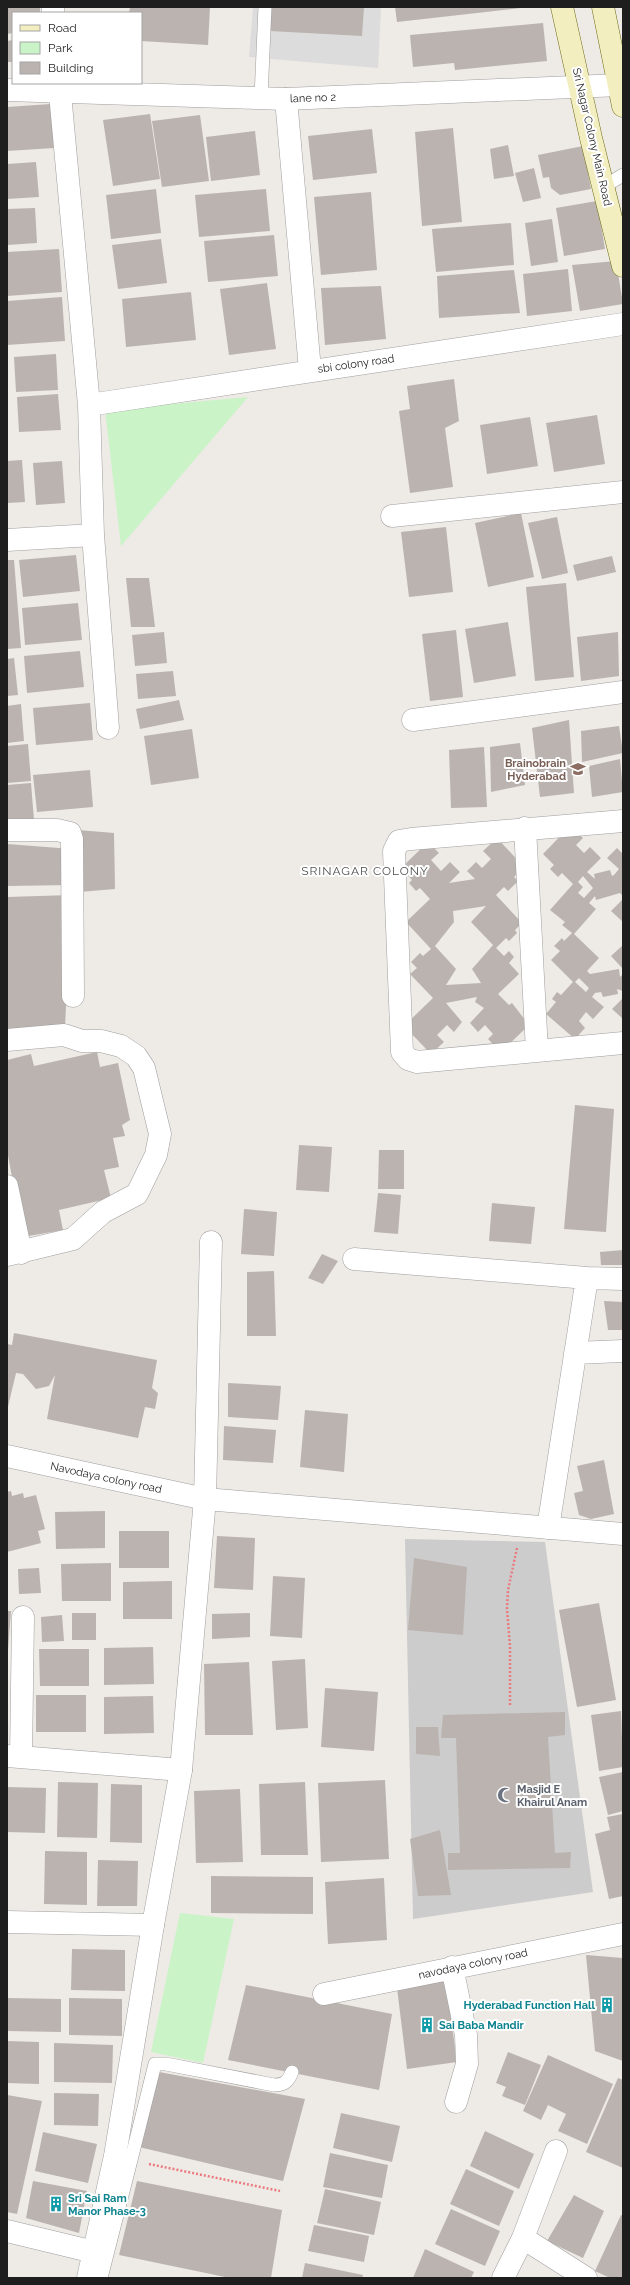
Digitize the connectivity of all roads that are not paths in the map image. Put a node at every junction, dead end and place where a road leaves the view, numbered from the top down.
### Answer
1 (266, 7) edge
2 (562, 7) edge
3 (603, 7) edge
4 (620, 85) junction
5 (579, 86) junction
6 (59, 88) edge
7 (7, 90) edge
8 (261, 97) junction
9 (286, 99) junction
10 (623, 106) edge
11 (623, 175) edge
12 (603, 186) junction
13 (623, 266) edge
14 (623, 324) edge
15 (310, 370) junction
16 (89, 404) junction
17 (623, 492) edge
18 (392, 516) dead end
19 (93, 535) junction
20 (7, 540) edge
21 (623, 692) edge
22 (413, 720) dead end
23 (108, 728) dead end
24 (623, 821) edge
25 (525, 828) junction
26 (7, 830) edge
27 (73, 996) dead end
28 (7, 1040) edge
29 (623, 1043) edge
30 (537, 1050) junction
31 (7, 1186) edge
32 (211, 1242) dead end
33 (14, 1254) edge
34 (354, 1259) dead end
35 (587, 1278) junction
36 (623, 1278) edge
37 (623, 1351) edge
38 (575, 1354) junction
39 (7, 1456) edge
40 (205, 1499) junction
41 (548, 1528) junction
42 (623, 1534) edge
43 (23, 1617) dead end
44 (14, 1757) edge
45 (181, 1770) junction
46 (7, 1922) edge
47 (153, 1925) junction
48 (623, 1934) edge
49 (452, 1967) junction
50 (319, 1997) dead end
51 (292, 2072) dead end
52 (456, 2102) dead end
53 (556, 2151) dead end
54 (123, 2158) junction
55 (7, 2231) edge
56 (523, 2238) junction
57 (94, 2252) junction
58 (88, 2278) edge
59 (101, 2278) edge
60 (503, 2278) edge
61 (586, 2278) edge

1 - 8 lane
2 - 5 main road, Sri Nagar Colony Main Road
3 - 4 main road
4 - 5 street, lane no 2
4 - 10 main road
5 - 9 street, lane no 2
5 - 12 main road, Sri Nagar Colony Main Road
6 - 7 street, lane no 2
6 - 8 street, lane no 2
6 - 16 street
8 - 9 street, lane no 2
9 - 15 street
11 - 12 lane
12 - 13 main road, Sri Nagar Colony Main Road
14 - 15 street, sbi colony road
15 - 16 street, sbi colony road
16 - 19 street
17 - 18 street
19 - 20 street
19 - 23 street
21 - 22 street
24 - 25 street
25 - 30 street
25 - 30 street
26 - 27 street
28 - 33 street
29 - 30 street
31 - 33 street
32 - 40 street
34 - 35 street
35 - 36 street
35 - 38 street
37 - 38 street
38 - 41 street
39 - 40 street, Navodaya colony road
40 - 41 street, Navodaya colony road
40 - 45 street
41 - 42 street, Navodaya colony road
43 - 44 street
44 - 45 street
45 - 47 street
46 - 47 street
47 - 54 street
48 - 49 street, navodaya colony road
49 - 50 street, navodaya colony road
49 - 52 street
51 - 54 lane
53 - 56 street
54 - 57 street
54 - 59 lane
55 - 57 street
56 - 60 street
56 - 61 street
57 - 58 street

